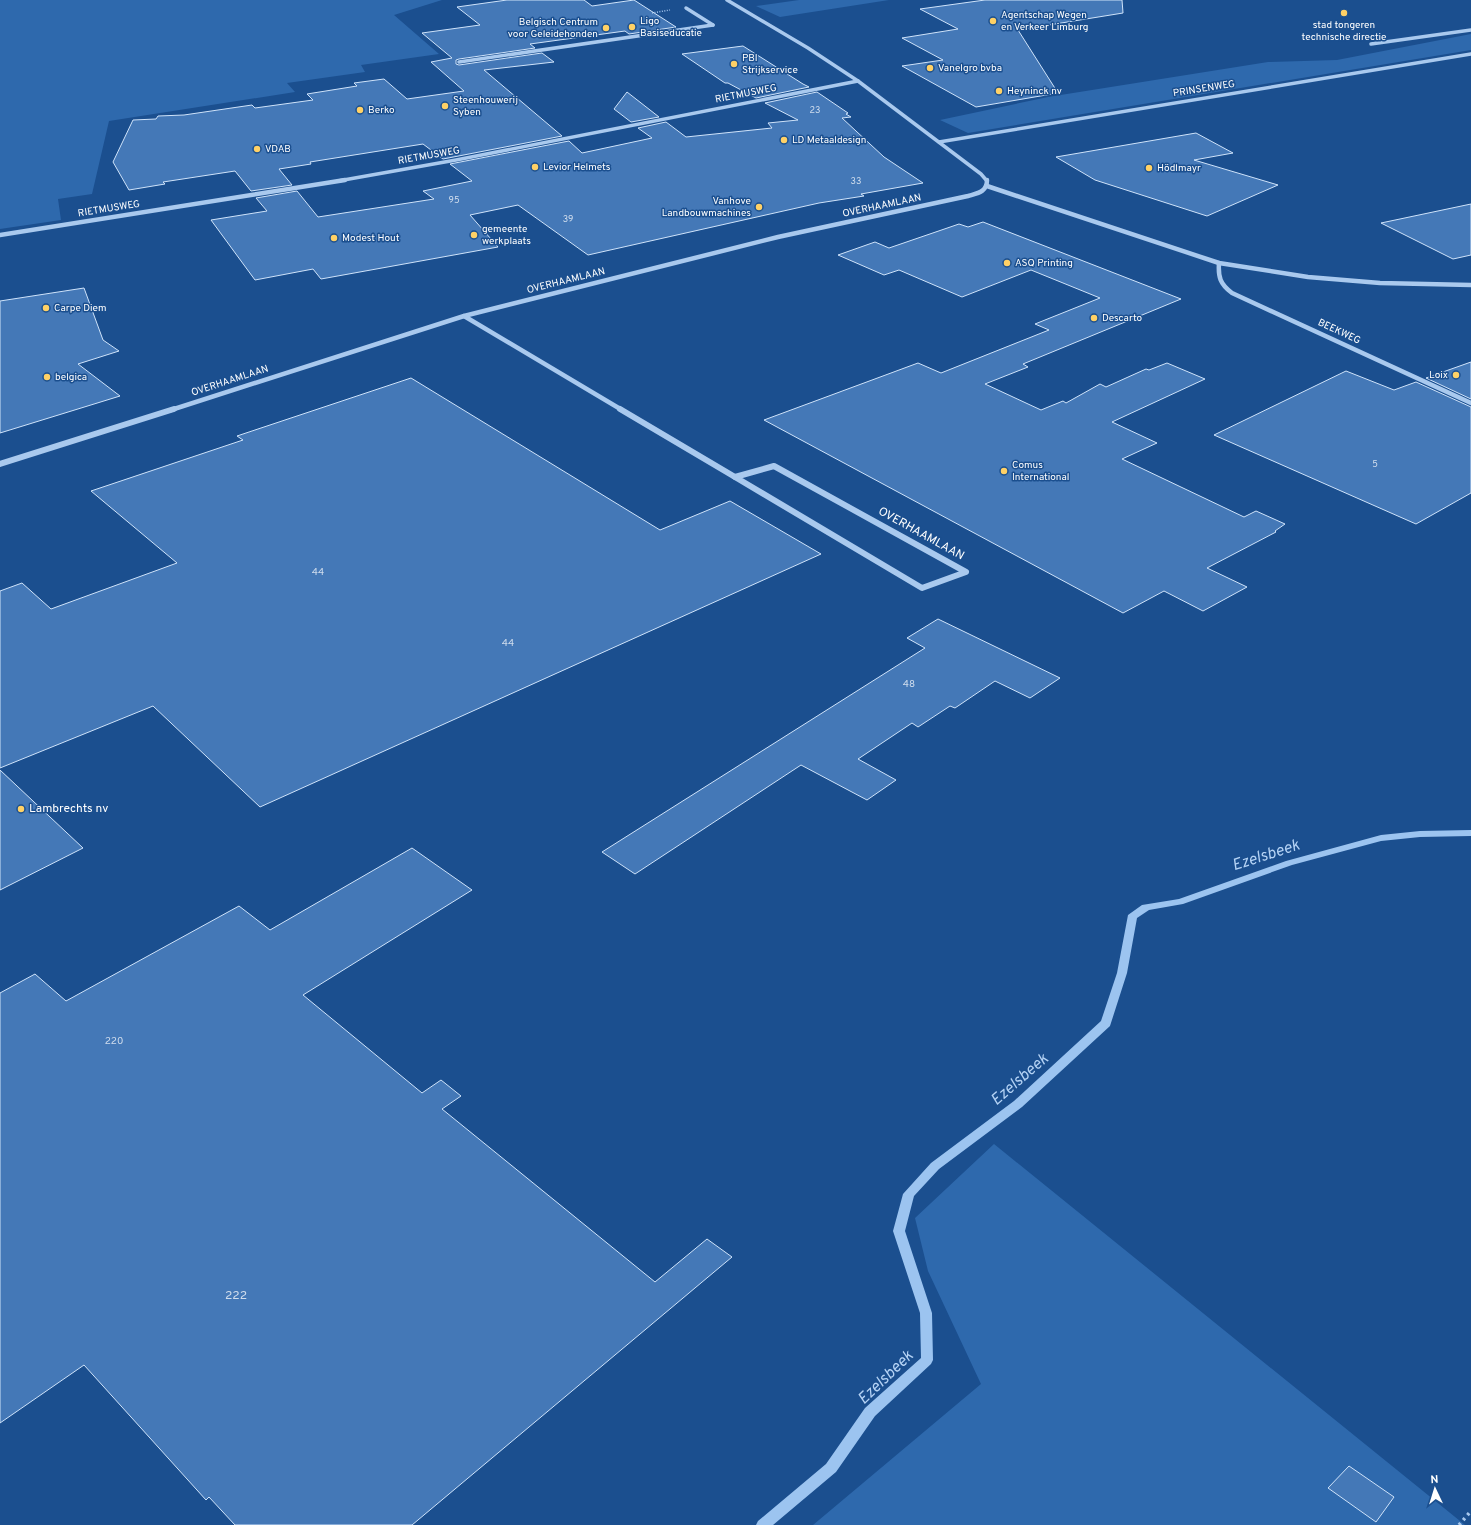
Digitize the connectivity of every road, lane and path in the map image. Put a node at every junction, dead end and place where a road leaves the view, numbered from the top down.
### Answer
1 (727, 0) edge
2 (686, 8) dead end
3 (1471, 30) edge
4 (1371, 44) dead end
5 (1471, 54) edge
6 (459, 62) dead end
7 (858, 81) junction
8 (940, 142) junction
9 (988, 186) junction
10 (0, 235) edge
11 (1219, 263) junction
12 (1471, 285) edge
13 (464, 316) junction
14 (1471, 403) edge
15 (0, 464) edge
16 (735, 477) junction
17 (1471, 1511) edge
18 (1458, 1525) edge

1 - 7 street
2 - 6 street
3 - 4 street
5 - 8 street, PRINSENWEG
7 - 8 street
7 - 10 street, RIETMUSWEG
8 - 9 street
9 - 11 street
9 - 13 street, OVERHAAMLAAN
11 - 12 street
11 - 14 street, BEEKWEG
13 - 15 street, OVERHAAMLAAN
13 - 16 street, OVERHAAMLAAN
16 - 16 street, OVERHAAMLAAN
17 - 18 path

